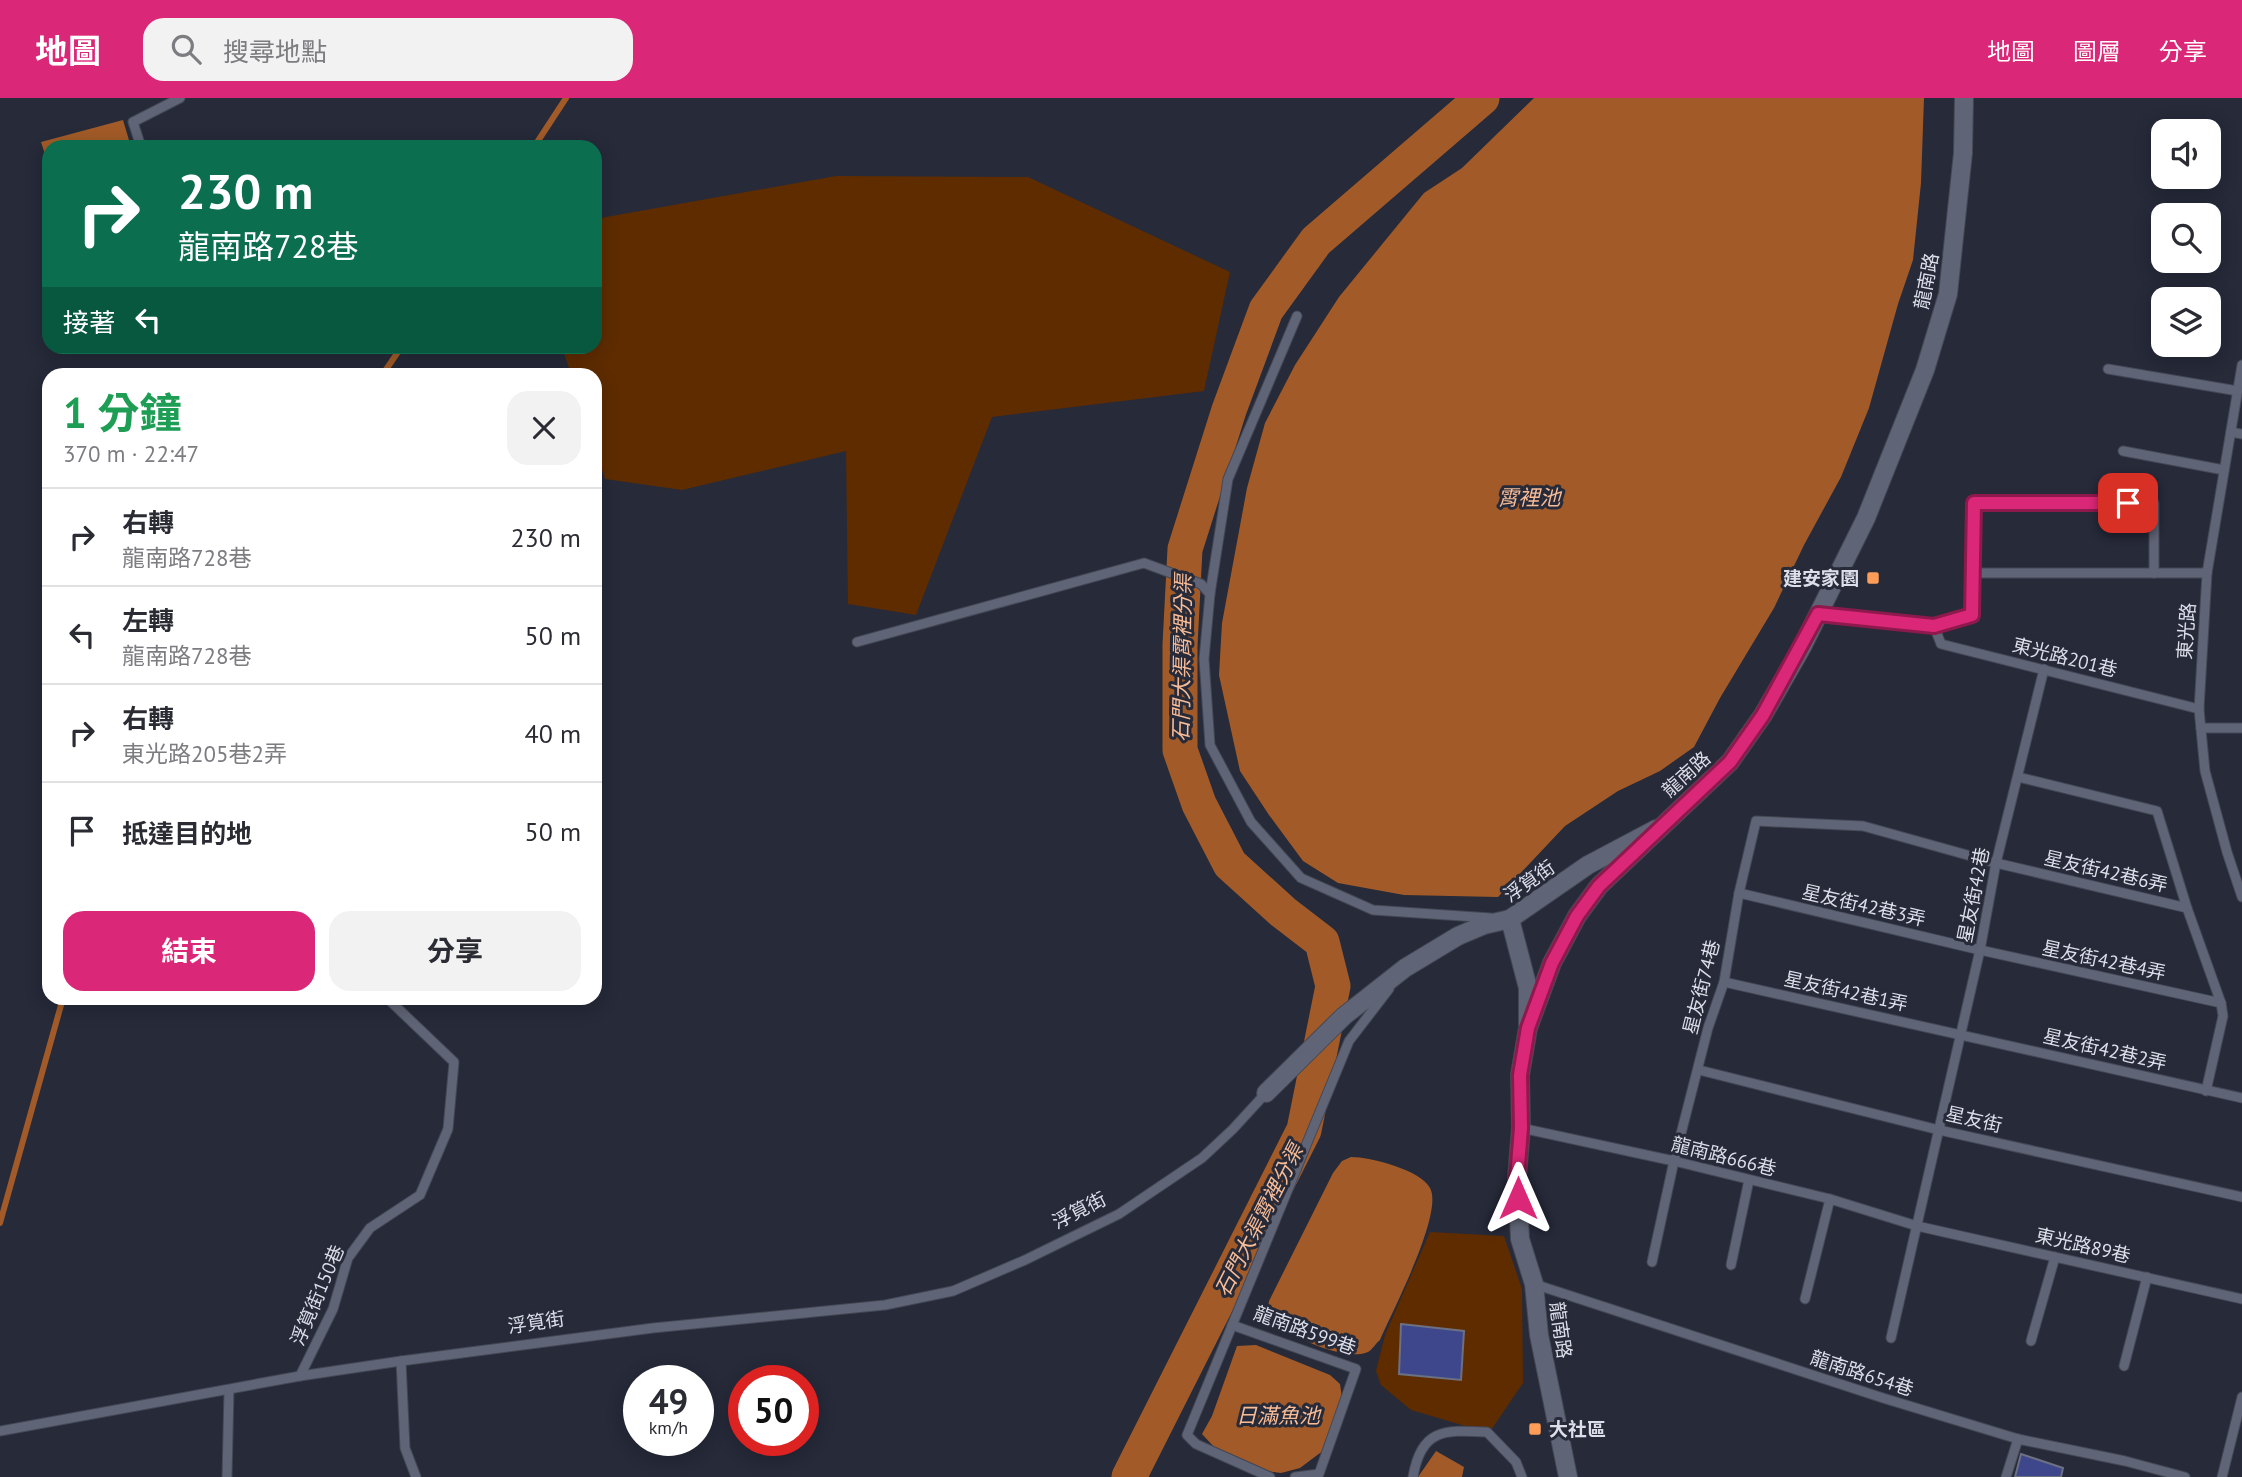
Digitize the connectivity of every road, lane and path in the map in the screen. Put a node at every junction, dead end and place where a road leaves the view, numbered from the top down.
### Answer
1 (180, 98) edge
2 (1965, 98) edge
3 (139, 140) edge
4 (1297, 316) dead end
5 (2242, 365) edge
6 (2108, 369) dead end
7 (2238, 391) junction
8 (2231, 432) junction
9 (2242, 434) edge
10 (2123, 452) dead end
11 (2224, 470) junction
12 (1973, 573) junction
13 (2154, 573) junction
14 (2207, 573) junction
15 (1210, 594) junction
16 (1818, 614) junction
17 (1934, 626) junction
18 (857, 642) dead end
19 (2044, 669) junction
20 (2199, 709) junction
21 (2201, 728) junction
22 (2242, 729) edge
23 (2018, 777) junction
24 (1756, 821) joint
25 (1660, 827) junction
26 (1996, 863) junction
27 (1739, 893) junction
28 (2242, 897) edge
29 (2187, 908) junction
30 (1510, 919) junction
31 (1980, 950) junction
32 (1405, 968) junction
33 (1724, 982) junction
34 (2221, 1003) junction
35 (394, 1005) edge
36 (1528, 1028) junction
37 (1961, 1034) junction
38 (1699, 1070) junction
39 (2206, 1091) junction
40 (1266, 1093) joint
41 (2242, 1098) edge
42 (1521, 1128) junction
43 (1939, 1129) junction
44 (1674, 1161) junction
45 (1749, 1180) junction
46 (2242, 1197) edge
47 (1830, 1199) junction
48 (1917, 1226) junction
49 (2054, 1257) junction
50 (1652, 1262) dead end
51 (1731, 1265) dead end
52 (2147, 1278) junction
53 (1534, 1284) junction
54 (2242, 1299) edge
55 (1805, 1300) dead end
56 (1232, 1325) junction
57 (1891, 1338) dead end
58 (2031, 1341) dead end
59 (401, 1361) junction
60 (2124, 1366) dead end
61 (300, 1376) junction
62 (229, 1390) junction
63 (2242, 1397) edge
64 (0, 1431) edge
65 (2018, 1439) junction
66 (227, 1477) edge
67 (416, 1477) edge
68 (1270, 1477) edge
69 (1294, 1477) edge
70 (1413, 1477) edge
71 (1522, 1477) edge
72 (1568, 1477) edge
73 (2006, 1477) edge
74 (2185, 1477) edge
75 (2222, 1477) edge

1 - 3 lane
2 - 16 main road, 龍南路
4 - 15 lane
5 - 7 lane, 東光路
6 - 7 lane
7 - 8 lane, 東光路
8 - 9 lane
8 - 11 lane, 東光路
10 - 11 lane
11 - 14 lane, 東光路
12 - 13 lane
12 - 13 lane
12 - 17 lane
13 - 14 lane
14 - 20 lane, 東光路
15 - 18 lane
15 - 30 lane
16 - 17 lane
16 - 25 main road, 龍南路
17 - 19 lane, 東光路201巷
19 - 20 lane, 東光路201巷
19 - 23 lane, 星友街42巷
20 - 21 lane, 東光路
21 - 22 lane
21 - 28 lane, 東光路
23 - 26 lane, 星友街42巷
23 - 29 lane
24 - 26 lane, 星友街42巷6弄
24 - 27 lane, 星友街74巷
25 - 30 main road, 浮筧街
25 - 36 main road, 龍南路
26 - 29 lane, 星友街42巷6弄
26 - 31 lane, 星友街42巷
27 - 31 lane, 星友街42巷3弄
27 - 33 lane, 星友街74巷
29 - 34 lane, 星友街42巷6弄
30 - 32 main road, 浮筧街
30 - 36 main road
31 - 34 lane, 星友街42巷4弄
31 - 37 lane, 星友街42巷
32 - 40 main road, 浮筧街
32 - 56 lane, 龍南路599巷
33 - 37 lane, 星友街42巷1弄
33 - 38 lane, 星友街74巷
34 - 39 lane, 星友街42巷6弄
35 - 61 lane, 浮筧街150巷
36 - 42 main road, 龍南路
37 - 39 lane, 星友街42巷2弄
37 - 43 lane, 星友街42巷
38 - 43 lane, 星友街
38 - 44 lane, 星友街74巷
39 - 41 lane, 星友街42巷2弄
40 - 59 lane, 浮筧街
42 - 44 lane, 龍南路666巷
42 - 53 main road, 龍南路
43 - 46 lane, 星友街
43 - 48 lane, 星友街42巷
44 - 45 lane, 龍南路666巷
44 - 50 lane, 星友街74巷
45 - 47 lane, 龍南路666巷
45 - 51 lane
47 - 48 lane, 龍南路666巷
47 - 55 lane
48 - 49 lane, 東光路89巷
48 - 57 lane, 星友街42巷
49 - 52 lane, 東光路89巷
49 - 58 lane
52 - 54 lane, 東光路89巷
52 - 60 lane
53 - 65 lane, 龍南路654巷
53 - 72 main road, 龍南路
56 - 68 lane, 龍南路599巷
56 - 69 lane, 龍南路599巷
59 - 61 lane, 浮筧街
59 - 67 lane
61 - 62 lane, 浮筧街
62 - 64 lane, 浮筧街
62 - 66 lane
63 - 75 lane
65 - 73 lane
65 - 74 lane, 龍南路654巷
70 - 71 lane

